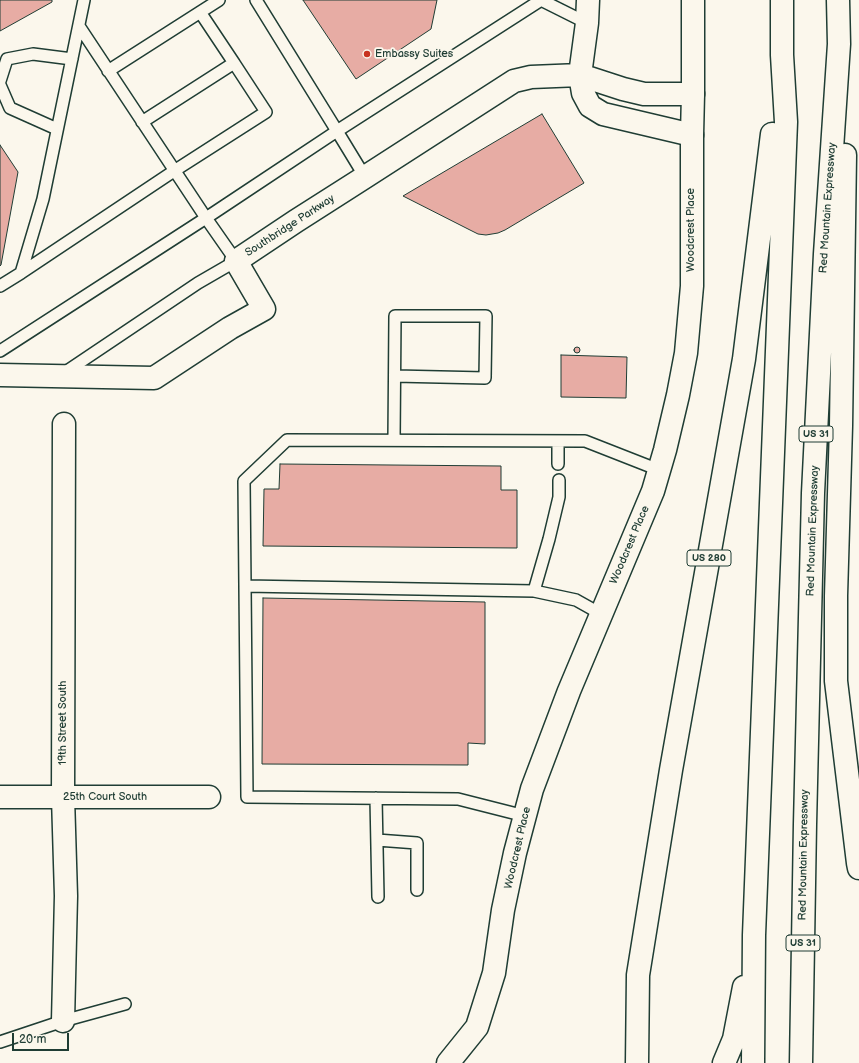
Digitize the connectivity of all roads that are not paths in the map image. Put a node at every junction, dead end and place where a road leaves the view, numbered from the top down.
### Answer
1 (84, 0) edge
2 (219, 0) edge
3 (256, 0) edge
4 (541, 0) edge
5 (588, 0) edge
6 (693, 0) edge
7 (782, 0) edge
8 (838, 0) edge
9 (200, 12) junction
10 (587, 23) junction
11 (79, 26) junction
12 (839, 44) junction
13 (782, 55) junction
14 (72, 59) junction
15 (234, 62) junction
16 (108, 71) junction
17 (580, 74) junction
18 (0, 81) edge
19 (0, 85) edge
20 (693, 94) junction
21 (142, 122) junction
22 (57, 129) junction
23 (337, 131) junction
24 (692, 136) junction
25 (174, 170) junction
26 (365, 177) junction
27 (206, 218) junction
28 (236, 261) junction
29 (21, 273) junction
30 (0, 286) edge
31 (0, 351) edge
32 (0, 375) edge
33 (59, 376) junction
34 (395, 376) junction
35 (64, 424) dead end
36 (394, 440) junction
37 (558, 441) junction
38 (558, 464) dead end
39 (659, 470) junction
40 (559, 480) dead end
41 (245, 586) junction
42 (534, 591) junction
43 (601, 614) junction
44 (0, 797) edge
45 (63, 797) junction
46 (209, 797) dead end
47 (376, 798) junction
48 (525, 816) junction
49 (377, 840) junction
50 (859, 868) edge
51 (417, 890) dead end
52 (378, 898) dead end
53 (754, 935) junction
54 (125, 1004) dead end
55 (62, 1021) junction
56 (0, 1042) edge
57 (636, 1062) edge
58 (448, 1063) edge
59 (724, 1063) edge
60 (753, 1063) edge
61 (801, 1063) edge

1 - 11 lane
2 - 9 lane
3 - 23 lane
4 - 10 lane
4 - 23 lane
5 - 10 main road
6 - 20 main road, Woodcrest Place
7 - 13 main road
8 - 12 main road, Red Mountain Expressway / US 31
9 - 15 lane
9 - 16 lane
10 - 17 main road
11 - 14 lane
11 - 16 lane
12 - 50 main road
12 - 61 main road, Red Mountain Expressway / US 31
13 - 53 main road
13 - 57 main road, US 280
14 - 18 lane
14 - 22 lane
15 - 21 lane
15 - 25 lane
16 - 21 lane
17 - 20 main road, Southbridge Parkway
17 - 24 main road
17 - 26 main road, Southbridge Parkway
19 - 22 lane
20 - 24 main road, Woodcrest Place
21 - 25 lane
22 - 29 lane
23 - 26 lane
23 - 27 lane
24 - 39 main road, Woodcrest Place
25 - 27 lane
25 - 29 lane
26 - 28 main road, Southbridge Parkway
27 - 28 lane
27 - 31 lane
28 - 33 lane
28 - 33 main road, Southbridge Parkway
29 - 30 lane
32 - 33 main road, Southbridge Parkway
34 - 34 lane
34 - 36 lane
35 - 45 main road, 19th Street South
36 - 37 lane
36 - 41 lane
37 - 38 lane
37 - 39 lane
39 - 43 main road, Woodcrest Place
40 - 42 lane
41 - 42 lane
41 - 47 lane
42 - 43 lane
43 - 48 main road, Woodcrest Place
44 - 45 main road, 25th Court South
45 - 46 main road, 25th Court South
45 - 55 main road, 19th Street South
47 - 48 lane
47 - 49 lane
48 - 58 main road, Woodcrest Place
49 - 51 lane
49 - 52 lane
53 - 59 main road
53 - 60 main road
54 - 55 lane
55 - 56 lane

